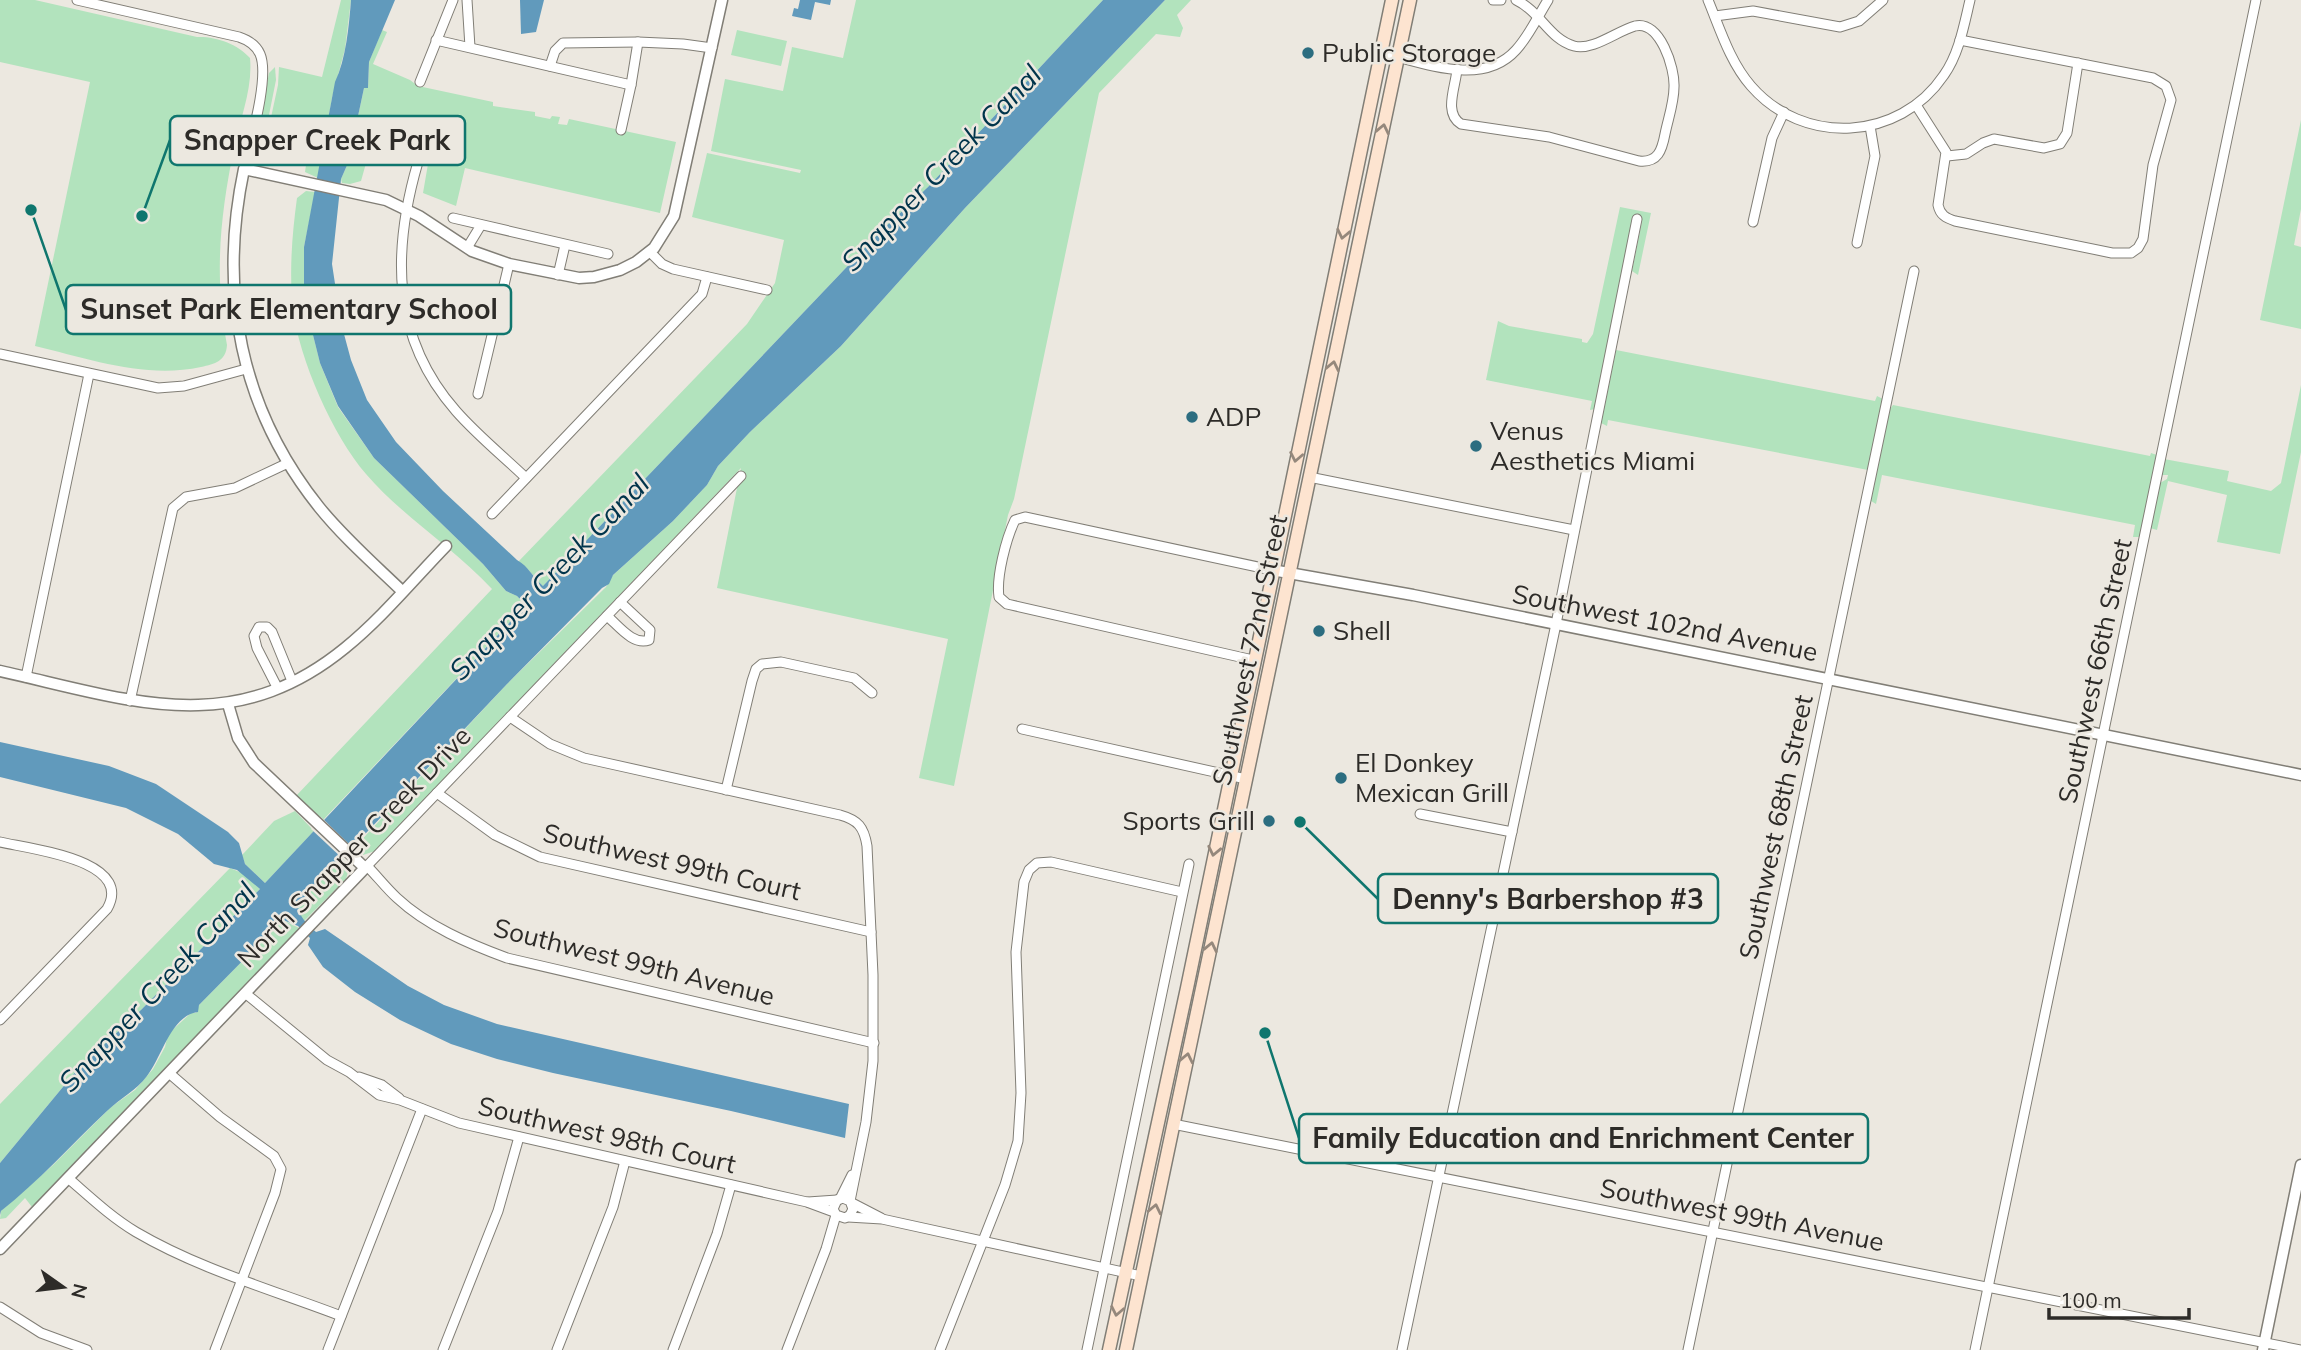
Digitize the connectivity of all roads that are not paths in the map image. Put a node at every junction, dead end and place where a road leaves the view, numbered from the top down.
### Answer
1 (77, 0) edge
2 (453, 0) edge
3 (467, 0) edge
4 (722, 0) edge
5 (1392, 0) edge
6 (1410, 0) edge
7 (1493, 0) edge
8 (1501, 0) edge
9 (1516, 0) edge
10 (1548, 0) edge
11 (1708, 0) edge
12 (1883, 0) edge
13 (2256, 0) edge
14 (1966, 1) edge
15 (1539, 15) junction
16 (1715, 16) junction
17 (436, 40) junction
18 (1960, 40) junction
19 (638, 42) junction
20 (470, 47) junction
21 (712, 48) junction
22 (1381, 53) junction
23 (1398, 57) junction
24 (2078, 63) junction
25 (550, 66) junction
26 (1457, 69) junction
27 (420, 82) dead end
28 (631, 85) junction
29 (1916, 105) junction
30 (1784, 113) junction
31 (1870, 126) junction
32 (621, 130) dead end
33 (1947, 156) junction
34 (418, 162) dead end
35 (1357, 167) junction
36 (244, 169) junction
37 (1373, 171) junction
38 (406, 209) junction
39 (453, 218) dead end
40 (1637, 219) dead end
41 (1753, 222) dead end
42 (481, 225) junction
43 (1857, 243) dead end
44 (565, 245) junction
45 (467, 248) junction
46 (650, 252) junction
47 (608, 254) dead end
48 (509, 264) junction
49 (1914, 271) dead end
50 (558, 275) junction
51 (707, 277) junction
52 (767, 290) dead end
53 (1328, 306) junction
54 (1338, 339) junction
55 (0, 354) edge
56 (246, 369) junction
57 (89, 374) junction
58 (478, 394) dead end
59 (288, 463) junction
60 (741, 475) dead end
61 (1309, 477) junction
62 (526, 478) junction
63 (492, 514) dead end
64 (1574, 530) junction
65 (446, 546) dead end
66 (1272, 570) junction
67 (1289, 573) junction
68 (402, 591) junction
69 (620, 602) junction
70 (607, 615) junction
71 (1556, 624) junction
72 (1253, 660) junction
73 (0, 671) edge
74 (26, 677) junction
75 (1829, 679) junction
76 (292, 681) junction
77 (277, 687) junction
78 (872, 693) dead end
79 (131, 701) junction
80 (228, 704) junction
81 (510, 717) junction
82 (1022, 729) dead end
83 (2104, 735) junction
84 (1230, 774) junction
85 (2301, 775) edge
86 (1246, 779) junction
87 (726, 790) junction
88 (437, 793) junction
89 (1420, 814) dead end
90 (1512, 832) junction
91 (0, 842) edge
92 (1189, 864) dead end
93 (366, 867) junction
94 (1182, 892) junction
95 (1204, 898) junction
96 (1220, 902) junction
97 (871, 932) junction
98 (1187, 988) junction
99 (1201, 991) junction
100 (245, 993) junction
101 (0, 1020) edge
102 (874, 1043) junction
103 (169, 1073) junction
104 (422, 1109) junction
105 (1158, 1121) junction
106 (1173, 1124) junction
107 (519, 1137) junction
108 (625, 1161) junction
109 (2301, 1165) edge
110 (1438, 1176) junction
111 (68, 1178) junction
112 (731, 1185) junction
113 (845, 1201) junction
114 (807, 1202) junction
115 (841, 1216) junction
116 (882, 1219) junction
117 (1713, 1232) junction
118 (983, 1241) junction
119 (0, 1249) edge
120 (1104, 1268) junction
121 (1124, 1272) junction
122 (1141, 1276) junction
123 (242, 1278) junction
124 (1988, 1287) junction
125 (0, 1307) edge
126 (341, 1316) junction
127 (2264, 1346) edge
128 (87, 1350) edge
129 (215, 1350) edge
130 (328, 1350) edge
131 (443, 1350) edge
132 (557, 1350) edge
133 (673, 1350) edge
134 (787, 1350) edge
135 (940, 1350) edge
136 (1087, 1350) edge
137 (1109, 1350) edge
138 (1126, 1350) edge
139 (1402, 1350) edge
140 (1688, 1350) edge
141 (1975, 1350) edge
142 (2301, 1350) edge

1 - 36 street
2 - 17 street
3 - 20 street
4 - 21 street
5 - 22 main road, Southwest 72nd Street
6 - 23 main road, Southwest 72nd Street
7 - 8 street
9 - 15 street
10 - 15 street
11 - 16 street
12 - 16 street
13 - 83 street, Southwest 66th Street
14 - 18 street
15 - 26 street
15 - 26 street
16 - 30 street
17 - 20 street
17 - 27 street
18 - 24 street
18 - 29 street
19 - 21 street
19 - 25 street
19 - 28 street
20 - 25 street
21 - 46 street
22 - 23 street
22 - 35 main road, Southwest 72nd Street
23 - 26 street
37 -> 23 main road, Southwest 72nd Street
24 - 33 street
24 - 33 street
25 - 28 street
28 - 32 street
29 - 31 street
29 - 33 street
30 - 31 street
30 - 41 street
31 - 43 street
34 - 38 street
35 - 37 main road
35 -> 53 main road, Southwest 72nd Street
36 - 38 street
36 - 56 street
37 - 54 main road, Southwest 72nd Street
38 - 45 street
38 - 62 street
39 - 42 street
40 - 64 street
42 - 44 street
42 - 45 street
44 - 47 street
44 - 50 street
45 - 48 street
46 - 50 street
46 - 51 street
48 - 50 street
48 - 58 street
49 - 75 street, Southwest 68th Street
51 - 52 street
51 - 62 street
53 - 54 main road
53 -> 66 main road, Southwest 72nd Street
61 -> 54 main road, Southwest 72nd Street
55 - 57 street
56 - 57 street
56 - 59 street
57 - 74 street
59 - 68 street
59 - 79 street
60 - 69 street, North Snapper Creek Drive
61 - 64 street
61 - 67 main road, Southwest 72nd Street
62 - 63 street
64 - 71 street
65 - 68 street
66 - 67 street, Southwest 102nd Avenue
66 - 72 main road, Southwest 72nd Street
66 - 72 street, Southwest 102nd Avenue
67 - 71 street, Southwest 102nd Avenue
67 - 86 main road, Southwest 72nd Street
68 - 76 street
69 - 70 street, North Snapper Creek Drive
69 - 70 street
70 - 81 street, North Snapper Creek Drive
71 - 75 street, Southwest 102nd Avenue
71 - 90 street
72 - 84 main road, Southwest 72nd Street
73 - 74 street
74 - 79 street
75 - 83 street, Southwest 102nd Avenue
75 - 117 street, Southwest 68th Street
76 - 77 street
76 - 77 street
77 - 80 street
78 - 87 street
79 - 80 street
80 - 93 street, Southwest 99th Avenue
81 - 87 street
81 - 88 street, North Snapper Creek Drive
82 - 84 street
83 - 85 street, Southwest 102nd Avenue
83 - 124 street, Southwest 66th Street
84 - 86 street
84 -> 95 main road, Southwest 72nd Street
86 - 96 main road, Southwest 72nd Street
87 - 97 street
88 - 93 street, North Snapper Creek Drive
88 - 97 street, Southwest 99th Court
89 - 90 street
90 - 110 street
91 - 101 street
92 - 94 street
93 - 100 street, North Snapper Creek Drive
93 - 102 street, Southwest 99th Avenue
94 - 118 street
94 - 120 street
95 - 96 main road
95 - 98 main road, Southwest 72nd Street
99 -> 96 main road, Southwest 72nd Street
97 - 102 street
98 - 99 main road
98 - 105 main road, Southwest 72nd Street
106 -> 99 main road, Southwest 72nd Street
100 - 103 street, North Snapper Creek Drive
100 - 104 street, Southwest 98th Court
102 - 113 street
103 - 111 street, North Snapper Creek Drive
103 - 123 street
104 - 107 street, Southwest 98th Court
104 - 126 street
105 - 106 main road
105 - 121 main road, Southwest 72nd Street
106 - 110 street, Southwest 99th Avenue
122 -> 106 main road, Southwest 72nd Street
107 - 108 street, Southwest 98th Court
107 - 131 street
108 - 112 street, Southwest 98th Court
108 - 132 street
109 - 127 street
110 - 117 street, Southwest 99th Avenue
110 - 139 street
111 - 119 street, North Snapper Creek Drive
111 - 123 street
112 - 114 street, Southwest 98th Court
112 - 133 street
113 - 114 street, Southwest 98th Court
113 - 115 street
113 - 115 street
113 - 116 street, Southwest 98th Court
114 - 115 street, Southwest 98th Court
115 - 116 street, Southwest 98th Court
115 - 134 street
116 - 118 street, Southwest 98th Court
117 - 124 street, Southwest 99th Avenue
117 - 140 street, Southwest 68th Street
118 - 120 street, Southwest 98th Court
118 - 135 street
120 - 121 street, Southwest 98th Court
120 - 136 street
121 - 122 street, Southwest 98th Court
121 -> 137 main road, Southwest 72nd Street
122 - 138 main road, Southwest 72nd Street
123 - 126 street
123 - 129 street
124 - 127 street, Southwest 99th Avenue
124 - 141 street, Southwest 66th Street
125 - 128 street
126 - 130 street
127 - 142 street, Southwest 99th Avenue

